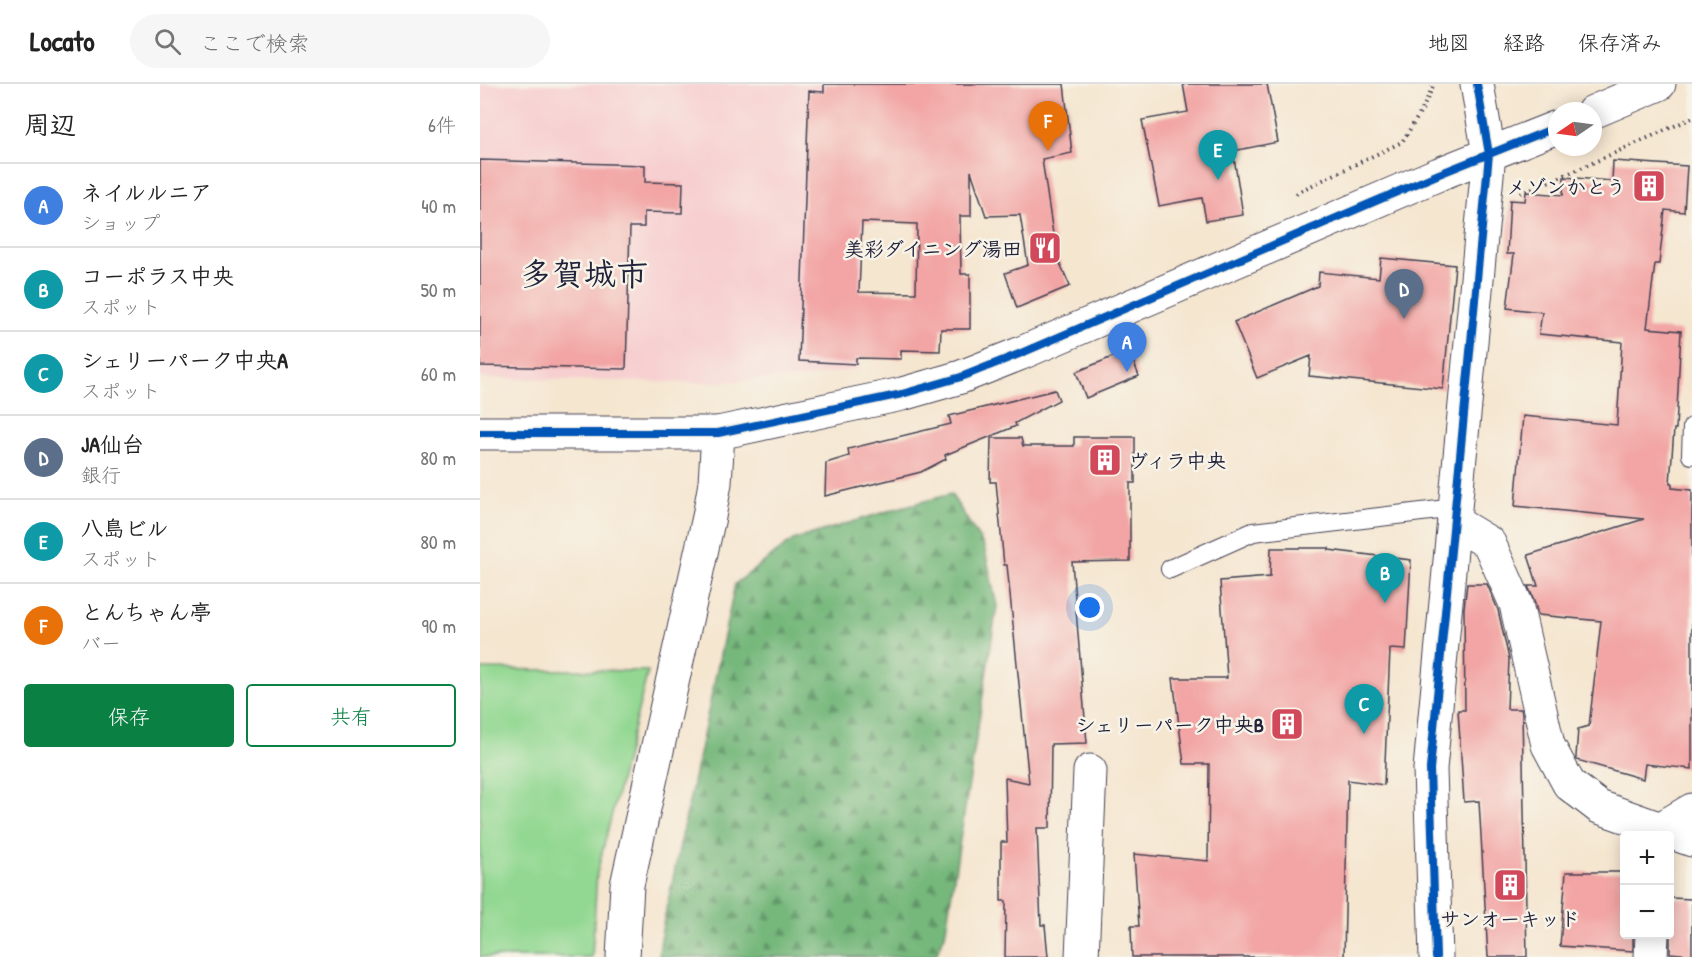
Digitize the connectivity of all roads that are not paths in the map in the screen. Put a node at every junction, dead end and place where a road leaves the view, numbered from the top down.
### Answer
1 (1477, 84) edge
2 (1659, 84) edge
3 (1602, 108) edge
4 (1548, 131) edge
5 (1489, 154) junction
6 (1692, 427) edge
7 (480, 433) edge
8 (718, 433) junction
9 (1690, 455) dead end
10 (1454, 515) junction
11 (1170, 569) dead end
12 (1090, 771) dead end
13 (1692, 810) edge
14 (1658, 831) edge
15 (1661, 831) edge
16 (1674, 836) edge
17 (1692, 840) edge
18 (1652, 939) edge
19 (623, 957) edge
20 (1082, 957) edge
21 (1436, 957) edge
22 (1651, 957) edge

1 - 5 street
2 - 3 street
4 - 5 street
5 - 8 street
5 - 10 street
6 - 9 lane
7 - 8 street
8 - 19 street
10 - 11 lane
10 - 14 street
10 - 21 street
12 - 20 street
13 - 15 street
16 - 17 street
18 - 22 street

